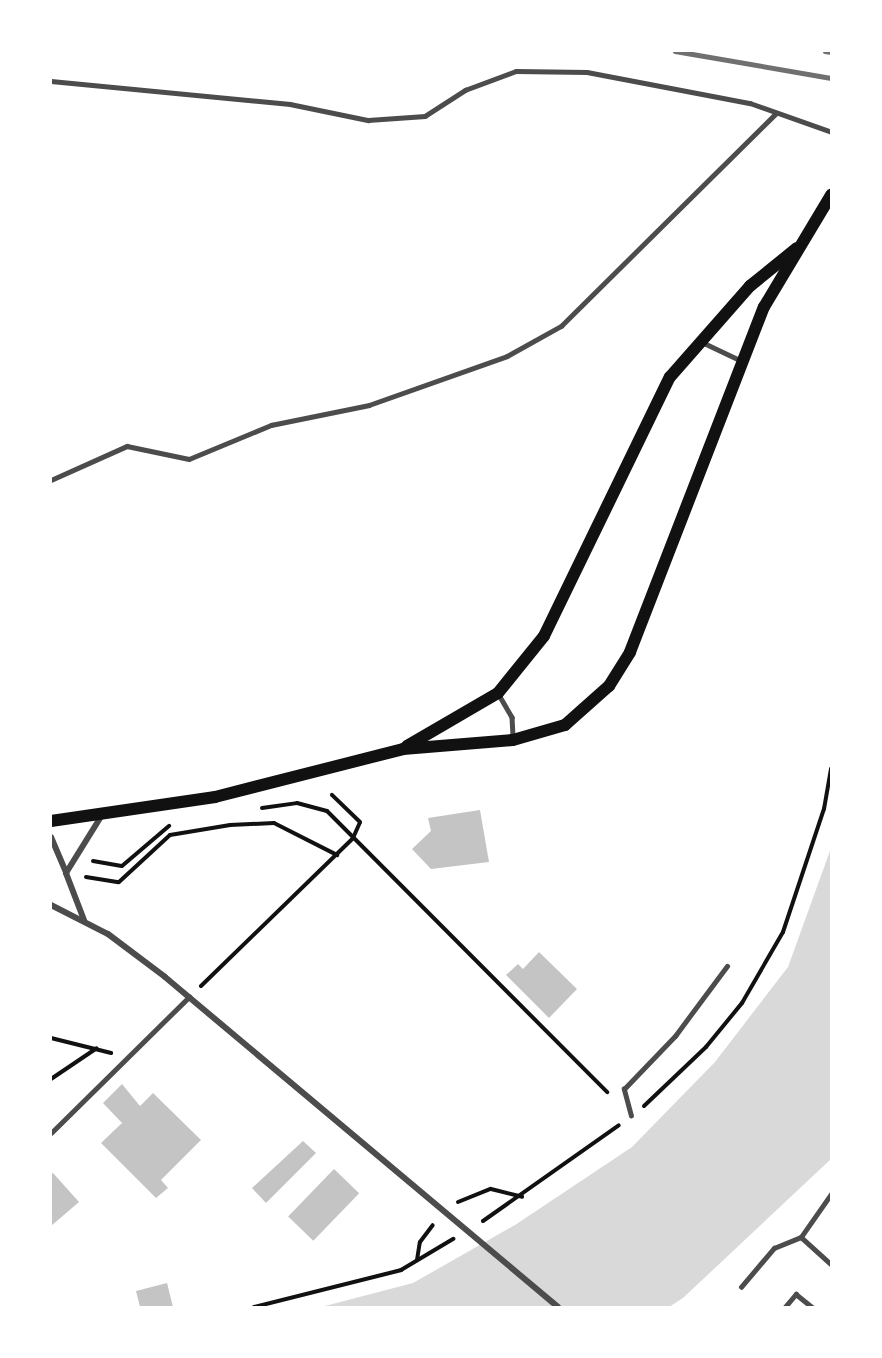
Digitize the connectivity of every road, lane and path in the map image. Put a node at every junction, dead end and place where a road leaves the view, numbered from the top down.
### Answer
1 (51, 81) edge
2 (775, 114) junction
3 (830, 130) edge
4 (831, 195) edge
5 (804, 242) junction
6 (698, 342) junction
7 (744, 362) junction
8 (51, 480) edge
9 (498, 693) junction
10 (513, 740) junction
11 (403, 748) junction
12 (831, 769) edge
13 (332, 795) dead end
14 (259, 809) dead end
15 (102, 813) junction
16 (51, 821) edge
17 (181, 823) dead end
18 (51, 837) edge
19 (353, 838) junction
20 (337, 855) junction
21 (101, 863) dead end
22 (66, 873) junction
23 (51, 906) edge
24 (84, 920) junction
25 (727, 966) dead end
26 (189, 997) junction
27 (51, 1038) edge
28 (97, 1048) junction
29 (127, 1059) junction
30 (51, 1079) edge
31 (631, 1116) junction
32 (51, 1134) edge
33 (831, 1194) edge
34 (523, 1197) dead end
35 (445, 1210) junction
36 (801, 1237) junction
37 (417, 1261) dead end
38 (831, 1264) edge
39 (741, 1287) dead end
40 (558, 1307) edge
41 (785, 1307) edge
42 (812, 1307) edge

1 - 2 lane
2 - 3 lane
2 - 8 lane
4 - 5 main road
5 - 6 main road
5 - 7 main road
6 - 7 lane
6 - 9 main road
7 - 10 main road
9 - 10 lane
9 - 11 main road
10 - 11 main road
11 - 15 main road
12 - 31 path
13 - 19 path
14 - 19 path
15 - 16 main road
15 - 22 street
17 - 21 path
18 - 22 street
19 - 20 path
19 - 31 path
20 - 22 path
20 - 26 path
22 - 24 street
23 - 24 street
24 - 26 street
25 - 31 lane
26 - 29 lane
26 - 35 street
27 - 28 path
28 - 29 path
28 - 30 path
29 - 32 lane
33 - 36 lane
34 - 35 path
35 - 37 path
35 - 40 street
36 - 38 lane
36 - 39 lane
41 - 42 lane

